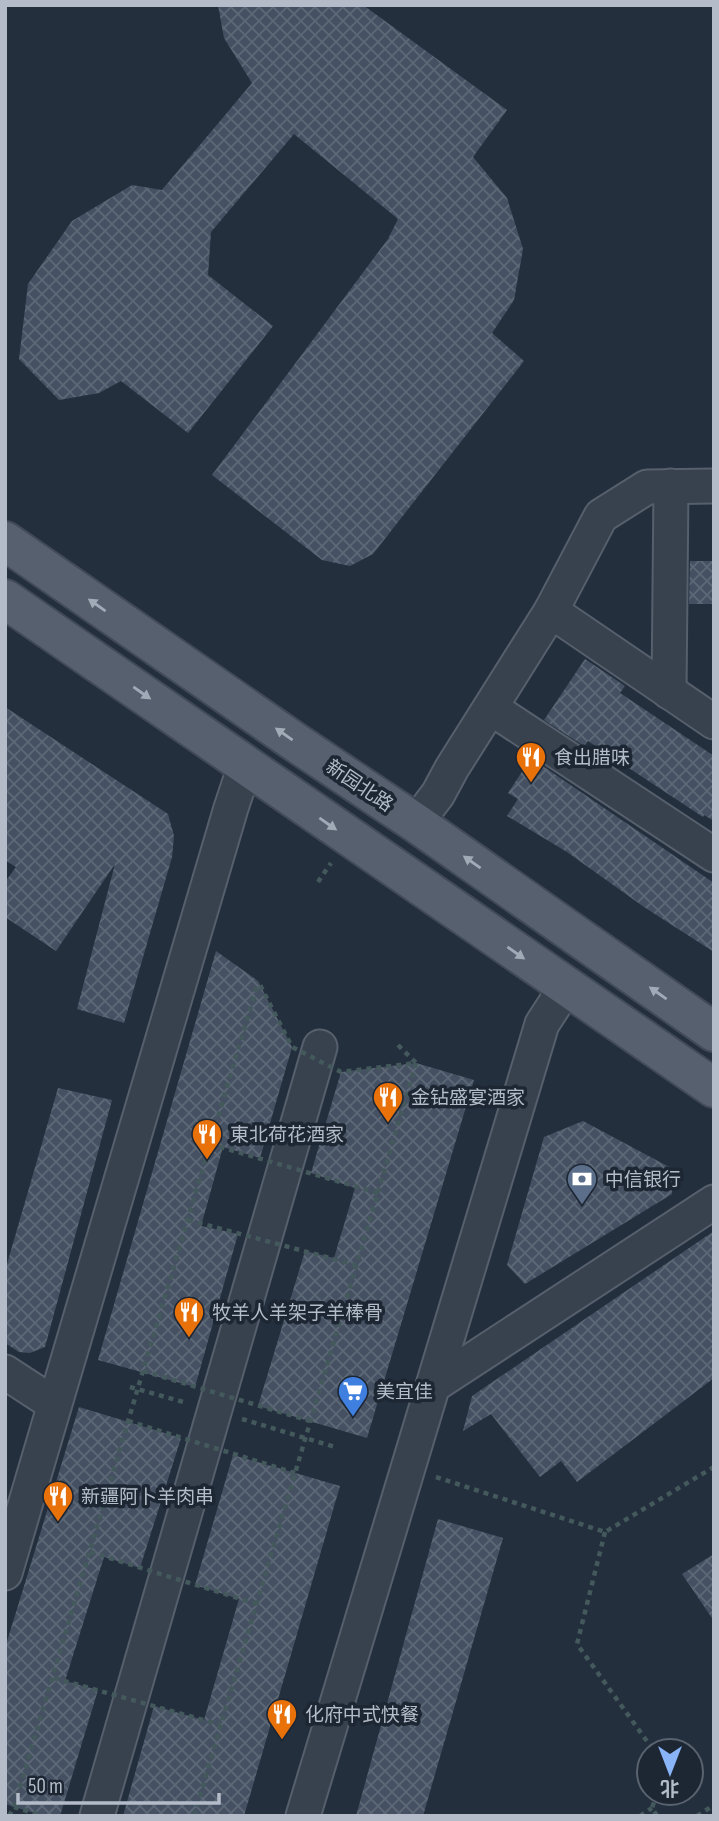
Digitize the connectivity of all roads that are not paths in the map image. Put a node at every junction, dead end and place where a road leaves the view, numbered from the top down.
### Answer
1 (671, 486) junction
2 (714, 486) edge
3 (5, 541) edge
4 (5, 599) edge
5 (551, 611) junction
6 (669, 692) junction
7 (491, 708) junction
8 (714, 722) edge
9 (245, 766) junction
10 (416, 823) junction
11 (714, 855) edge
12 (566, 987) junction
13 (714, 1032) edge
14 (320, 1048) dead end
15 (714, 1088) edge
16 (714, 1202) edge
17 (5, 1372) edge
18 (434, 1385) junction
19 (54, 1405) junction
20 (5, 1573) edge
21 (97, 1816) edge
22 (303, 1816) edge

1 - 2 street
1 - 5 street
1 - 6 street
10 -> 3 main road, 新园北路
4 -> 9 main road
5 - 6 street
5 - 7 street
6 - 8 street
7 - 10 street
7 - 11 street
9 -> 12 main road
9 - 19 street
13 -> 10 main road, 新园北路
12 - 15 main road
12 - 18 street
14 - 21 street
16 - 18 street
17 - 19 street
18 - 22 street
19 - 20 street

